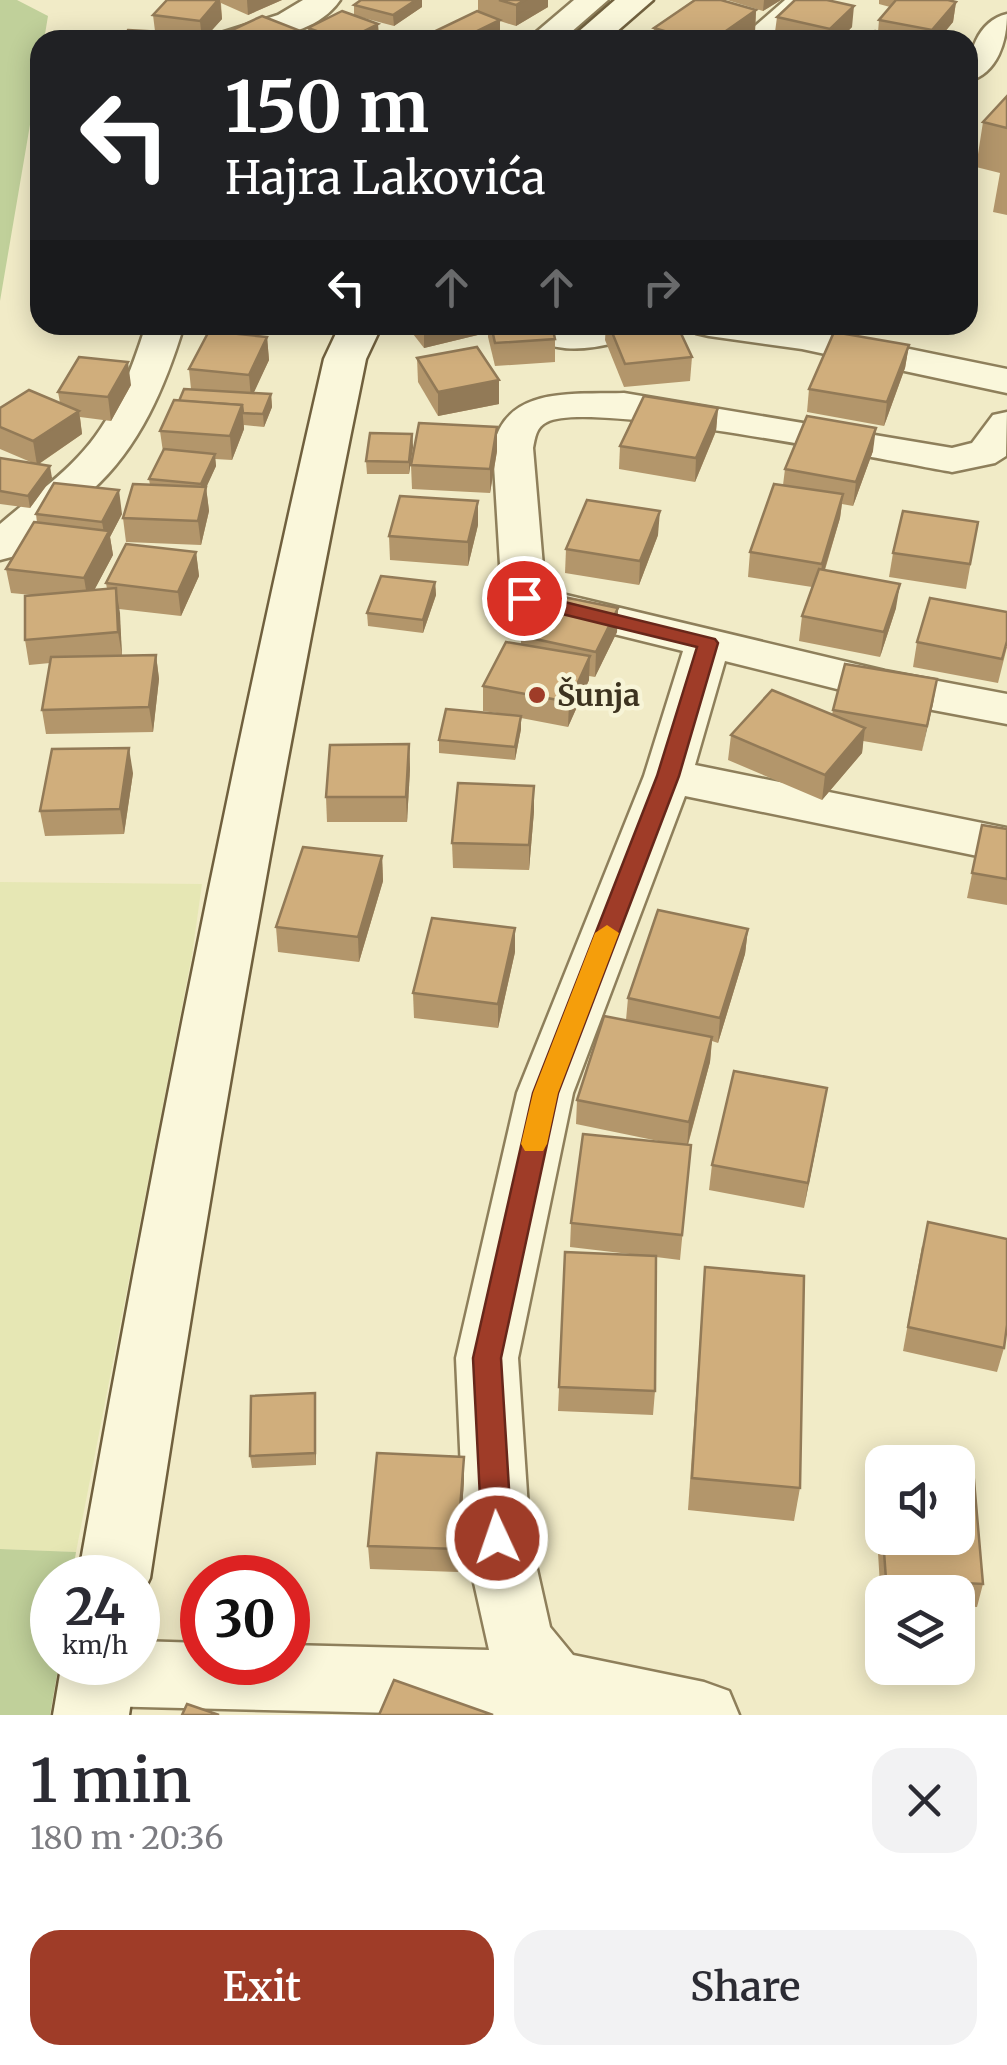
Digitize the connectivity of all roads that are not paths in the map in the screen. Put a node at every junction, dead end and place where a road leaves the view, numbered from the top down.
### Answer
1 (325, 0) edge
2 (593, 0) edge
3 (636, 0) edge
4 (804, 0) edge
5 (1007, 24) edge
6 (264, 30) edge
7 (556, 30) edge
8 (598, 30) edge
9 (767, 30) edge
10 (978, 59) edge
11 (162, 335) edge
12 (356, 335) edge
13 (564, 335) edge
14 (589, 335) edge
15 (781, 335) edge
16 (1007, 381) edge
17 (1007, 424) edge
18 (0, 546) edge
19 (708, 643) junction
20 (1007, 709) edge
21 (668, 776) junction
22 (1007, 845) edge
23 (118, 1555) edge
24 (160, 1684) edge
25 (554, 1684) junction
26 (704, 1715) edge

1 - 6 street
2 - 7 street
3 - 8 street
4 - 9 street
5 - 10 street
11 - 18 street
12 - 23 street
13 - 14 street
15 - 16 street
17 - 19 street
19 - 20 street
19 - 21 street
21 - 22 street
21 - 25 street
24 - 25 street
25 - 26 street

